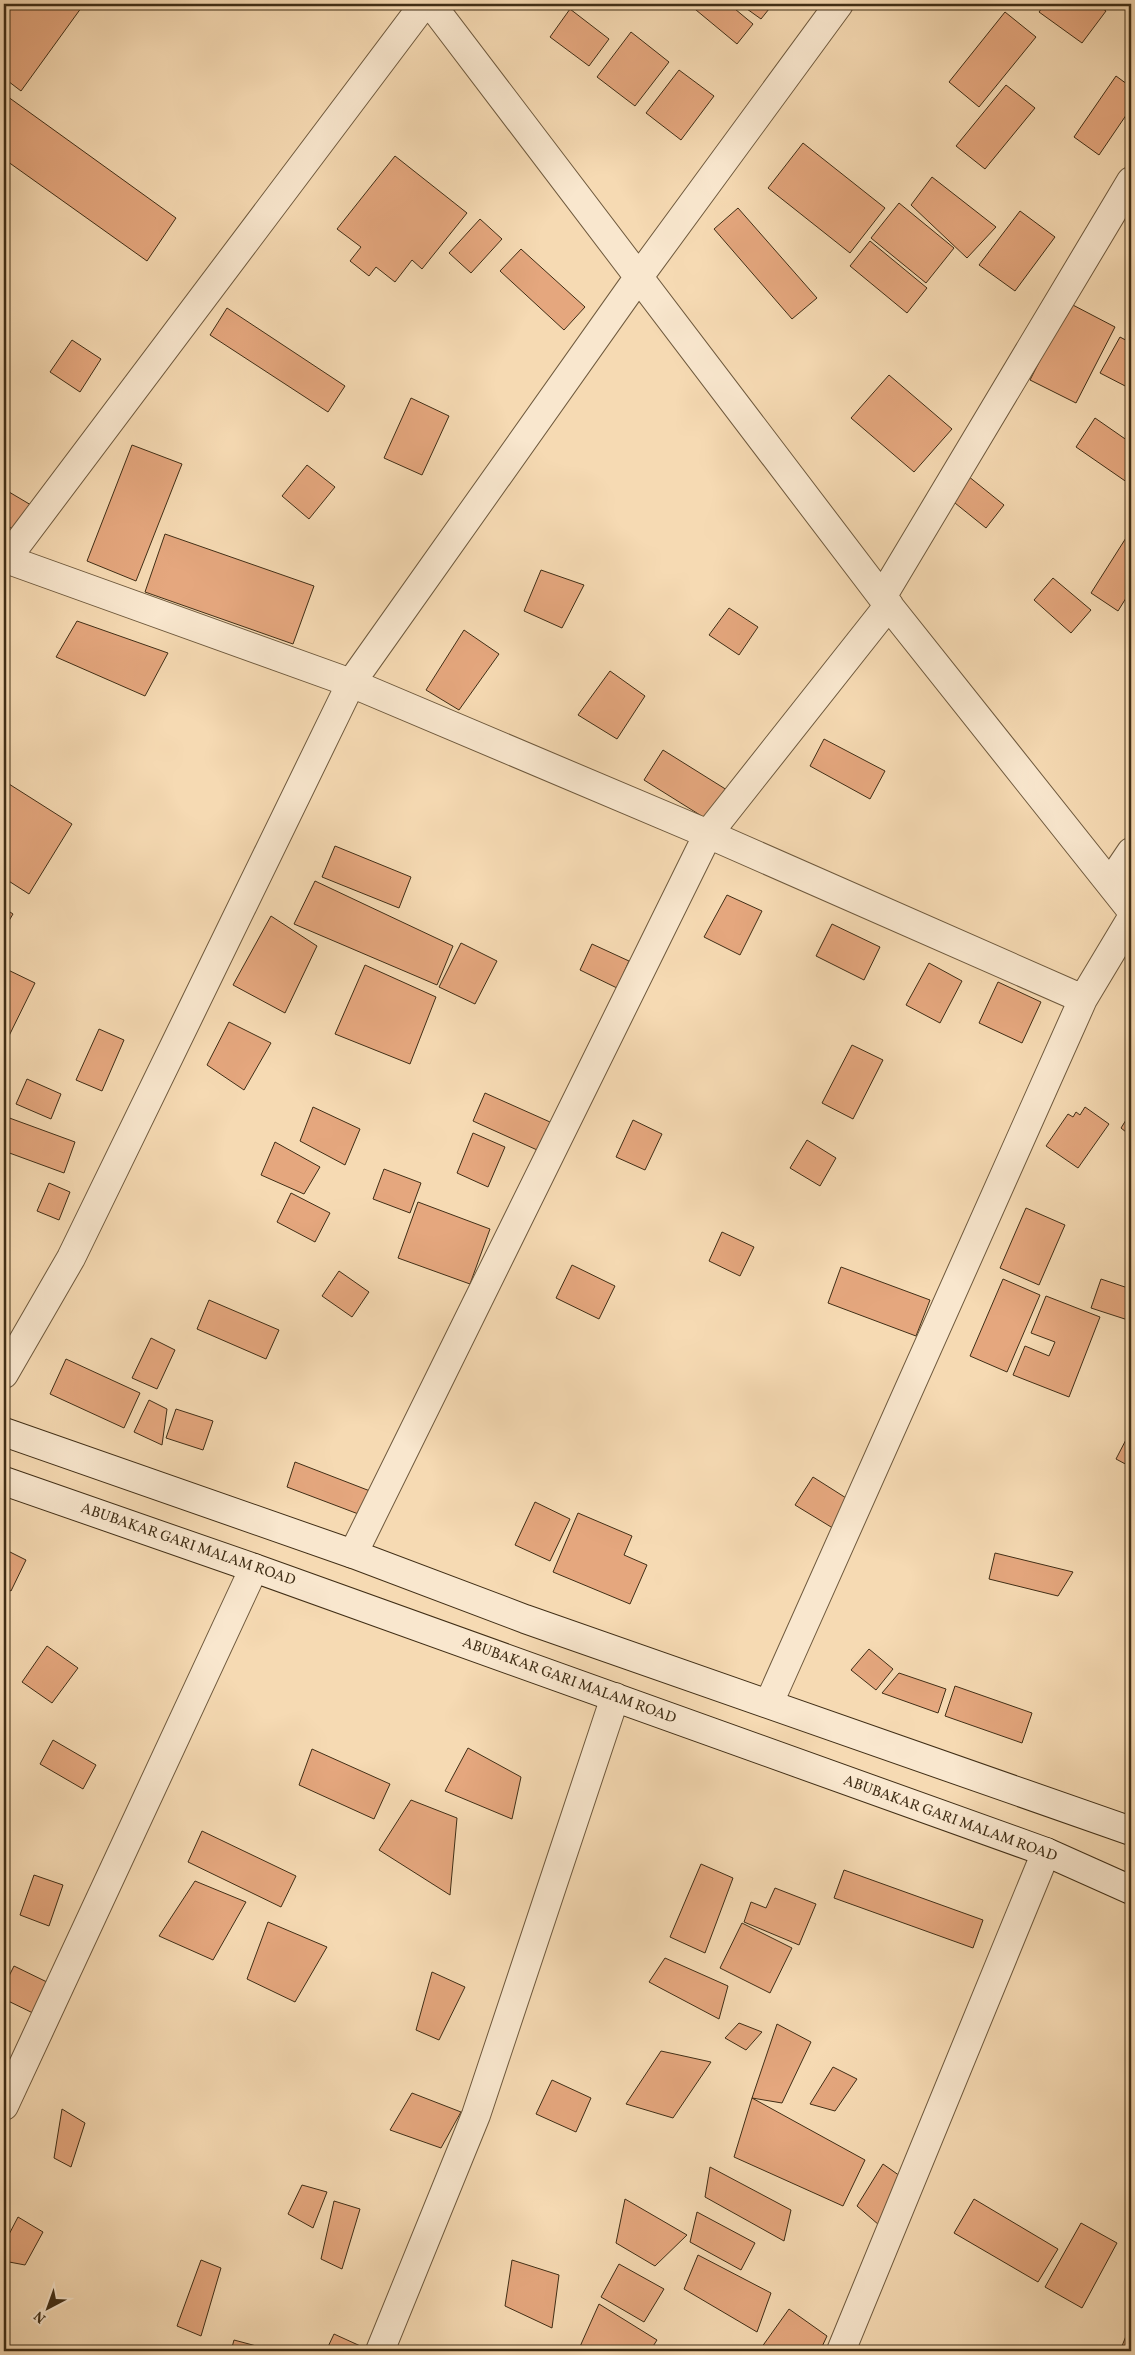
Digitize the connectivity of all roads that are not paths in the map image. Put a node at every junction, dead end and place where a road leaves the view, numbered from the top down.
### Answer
1 (424, 4) edge
2 (430, 4) edge
3 (839, 4) edge
4 (1131, 181) edge
5 (638, 278) junction
6 (5, 560) edge
7 (885, 601) junction
8 (351, 683) junction
9 (708, 834) junction
10 (1131, 852) edge
11 (1110, 883) junction
12 (1131, 910) edge
13 (1131, 919) edge
14 (1083, 999) junction
15 (4, 1374) edge
16 (4, 1432) edge
17 (4, 1481) edge
18 (353, 1554) junction
19 (254, 1568) junction
20 (615, 1697) junction
21 (769, 1704) junction
22 (1131, 1831) edge
23 (1046, 1852) junction
24 (1131, 1890) edge
25 (4, 2106) edge
26 (380, 2351) edge
27 (841, 2351) edge

1 - 6 street
2 - 5 street
3 - 5 street
4 - 7 street
5 - 7 street
5 - 8 street
6 - 8 street
7 - 9 street
7 - 11 street
8 - 9 street
8 - 15 street
9 - 14 street
9 - 18 street
10 - 11 street
11 - 12 street
13 - 14 street
14 - 21 street
16 - 18 street
17 - 19 street, ABUBAKAR GARI MALAM ROAD
18 - 21 street
19 - 20 street, ABUBAKAR GARI MALAM ROAD
19 - 25 street
20 - 23 street, ABUBAKAR GARI MALAM ROAD
20 - 26 street
21 - 22 street
23 - 24 street, ABUBAKAR GARI MALAM ROAD
23 - 27 street

